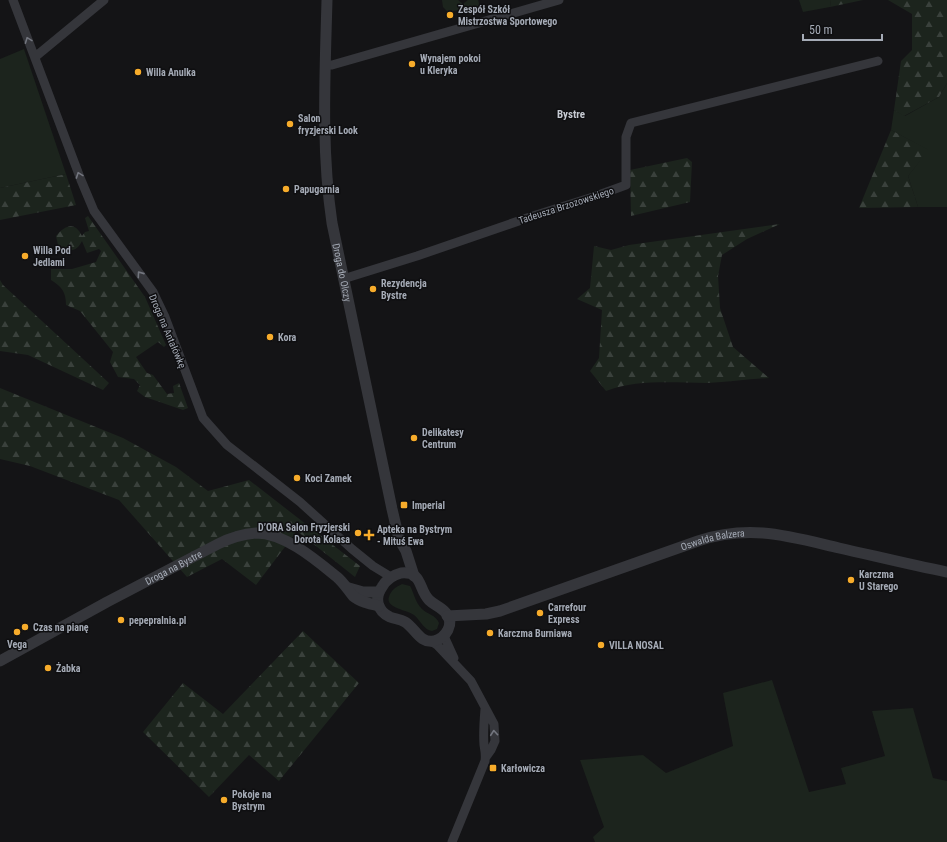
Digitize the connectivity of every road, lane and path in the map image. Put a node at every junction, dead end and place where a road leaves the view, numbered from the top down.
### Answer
1 (13, 0) edge
2 (104, 0) edge
3 (327, 0) edge
4 (559, 0) edge
5 (35, 57) junction
6 (878, 61) dead end
7 (325, 65) junction
8 (343, 279) junction
9 (400, 541) junction
10 (947, 572) edge
11 (414, 576) junction
12 (388, 582) junction
13 (346, 586) junction
14 (379, 606) junction
15 (486, 614) junction
16 (447, 616) junction
17 (446, 631) junction
18 (431, 641) junction
19 (0, 660) edge
20 (459, 668) junction
21 (452, 842) edge

5 -> 1 street, Droga na Antałówkę
2 - 5 street
3 - 7 street, Droga do Olczy
4 - 7 street
12 -> 5 street, Droga na Antałówkę
6 - 8 street, Tadeusza Brzozowskiego
7 - 8 street, Droga do Olczy
8 - 9 street, Droga do Olczy
9 - 11 street, Droga do Olczy
9 - 12 street, Droga do Olczy
10 - 15 street, Oswalda Balzera
11 - 12 street, Droga na Bystre
11 - 16 street, Droga do Olczy
12 - 13 street, Droga na Bystre
12 - 14 street, Droga do Olczy
13 - 14 street, Droga na Bystre
13 - 19 street, Droga na Bystre
14 - 18 street, Droga na Bystre
15 - 16 street, Oswalda Balzera
15 - 17 street, Oswalda Balzera
16 - 17 street
17 - 18 street, Oswalda Balzera
17 - 20 street
18 - 20 street
20 - 21 street

